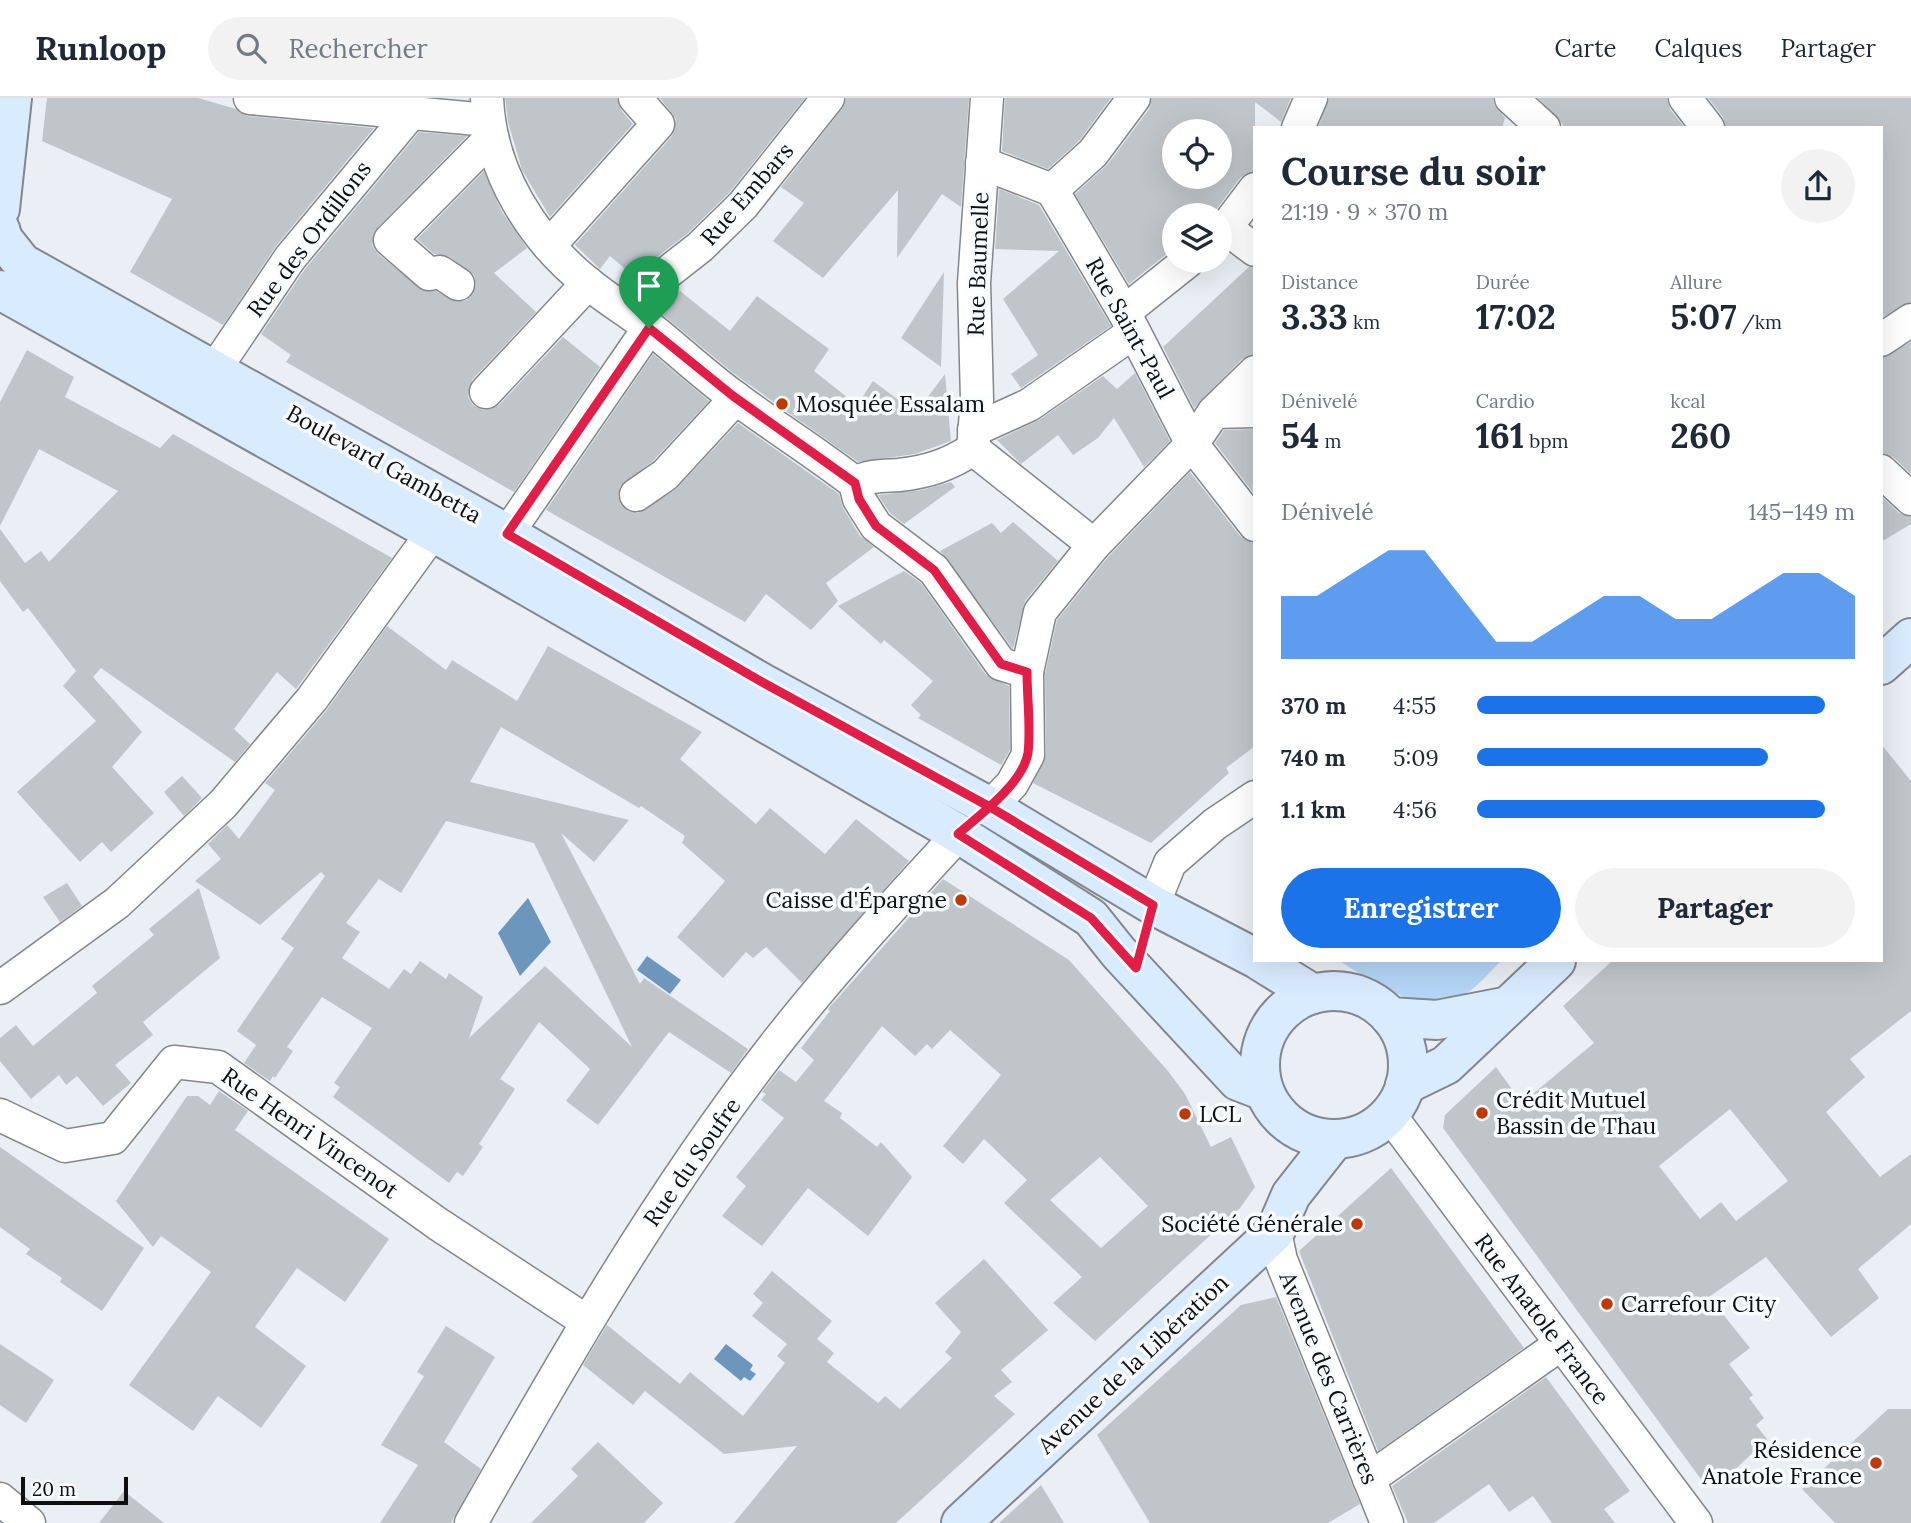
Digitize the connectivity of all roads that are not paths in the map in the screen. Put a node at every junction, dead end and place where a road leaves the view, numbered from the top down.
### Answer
1 (12, 98) edge
2 (250, 98) edge
3 (635, 98) edge
4 (828, 98) edge
5 (987, 98) edge
6 (1135, 98) edge
7 (1311, 98) edge
8 (1685, 98) edge
9 (410, 114) junction
10 (489, 118) edge
11 (1299, 126) edge
12 (1706, 126) edge
13 (982, 163) junction
14 (1052, 190) junction
15 (1252, 199) edge
16 (1232, 222) edge
17 (1232, 237) edge
18 (550, 246) junction
19 (1253, 249) edge
20 (4, 259) edge
21 (1176, 273) edge
22 (588, 283) junction
23 (458, 284) dead end
24 (1911, 320) edge
25 (642, 322) junction
26 (1129, 322) junction
27 (1883, 339) edge
28 (215, 369) junction
29 (1253, 374) edge
30 (486, 392) dead end
31 (736, 398) junction
32 (1253, 411) edge
33 (1214, 412) junction
34 (973, 440) junction
35 (1192, 444) junction
36 (1883, 473) edge
37 (855, 483) junction
38 (636, 495) dead end
39 (1911, 499) edge
40 (1253, 522) edge
41 (433, 532) junction
42 (507, 534) junction
43 (1094, 545) junction
44 (1911, 638) edge
45 (1883, 663) edge
46 (1027, 672) junction
47 (1253, 798) edge
48 (990, 807) junction
49 (958, 834) junction
50 (1153, 905) junction
51 (1253, 957) edge
52 (1262, 962) edge
53 (1555, 962) edge
54 (1136, 968) junction
55 (0, 988) edge
56 (1313, 994) junction
57 (1504, 1007) junction
58 (1390, 1017) junction
59 (1397, 1099) junction
60 (1272, 1104) junction
61 (0, 1115) edge
62 (1335, 1139) junction
63 (1291, 1195) junction
64 (1275, 1232) junction
65 (586, 1321) junction
66 (1560, 1344) junction
67 (1369, 1479) junction
68 (0, 1499) edge
69 (29, 1523) edge
70 (471, 1523) edge
71 (961, 1523) edge
72 (1387, 1523) edge
73 (1696, 1523) edge

1 - 20 main road
2 - 9 street
3 - 18 street
4 - 25 street, Rue Embars
5 - 13 street, Rue Baumelle
6 - 14 street
7 - 11 street
8 - 12 street
9 - 10 street
9 - 28 street, Rue des Ordillons
10 - 18 street
10 - 23 street
13 - 14 street
13 - 34 street, Rue Baumelle
14 - 26 street, Rue Saint-Paul
15 - 16 street
17 - 19 street
18 - 22 street
20 - 28 main road, Boulevard Gambetta
20 - 41 main road, Boulevard Gambetta
21 - 26 street
22 - 25 street
22 - 30 street
24 - 27 street
25 - 31 street
25 - 42 street, Rue Embars
26 - 34 street
26 - 35 street, Rue Saint-Paul
28 - 42 main road, Boulevard Gambetta
29 - 33 street
31 - 37 street
31 - 38 street
32 - 33 street
33 - 35 street
34 - 37 street
34 - 43 street
35 - 40 street, Rue Saint-Paul
35 - 43 street
36 - 39 street
37 - 46 street
41 - 49 main road, Boulevard Gambetta
41 - 55 street
42 - 48 main road, Boulevard Gambetta
43 - 46 street
44 - 45 main road
46 - 48 street
47 - 50 street
48 - 49 main road
48 - 50 main road, Boulevard Gambetta
49 - 54 main road, Boulevard Gambetta
49 - 65 street, Rue du Soufre
50 - 51 main road, Boulevard Gambetta
50 - 54 main road
52 - 56 main road
53 - 57 main road
54 - 60 main road, Boulevard Gambetta
56 - 58 main road
56 - 60 main road
57 - 58 main road
57 - 59 main road
58 - 59 main road
59 - 62 main road
59 - 66 street, Rue Anatole France
60 - 62 main road
60 - 63 main road
61 - 65 street, Rue Henri Vincenot
62 - 63 main road, Avenue de la Libération
63 - 64 main road, Avenue de la Libération
64 - 67 street, Avenue des Carrières
64 - 71 main road, Avenue de la Libération
65 - 70 street, Rue du Soufre
66 - 67 street
66 - 73 street, Rue Anatole France
67 - 72 street, Avenue des Carrières
68 - 69 street

